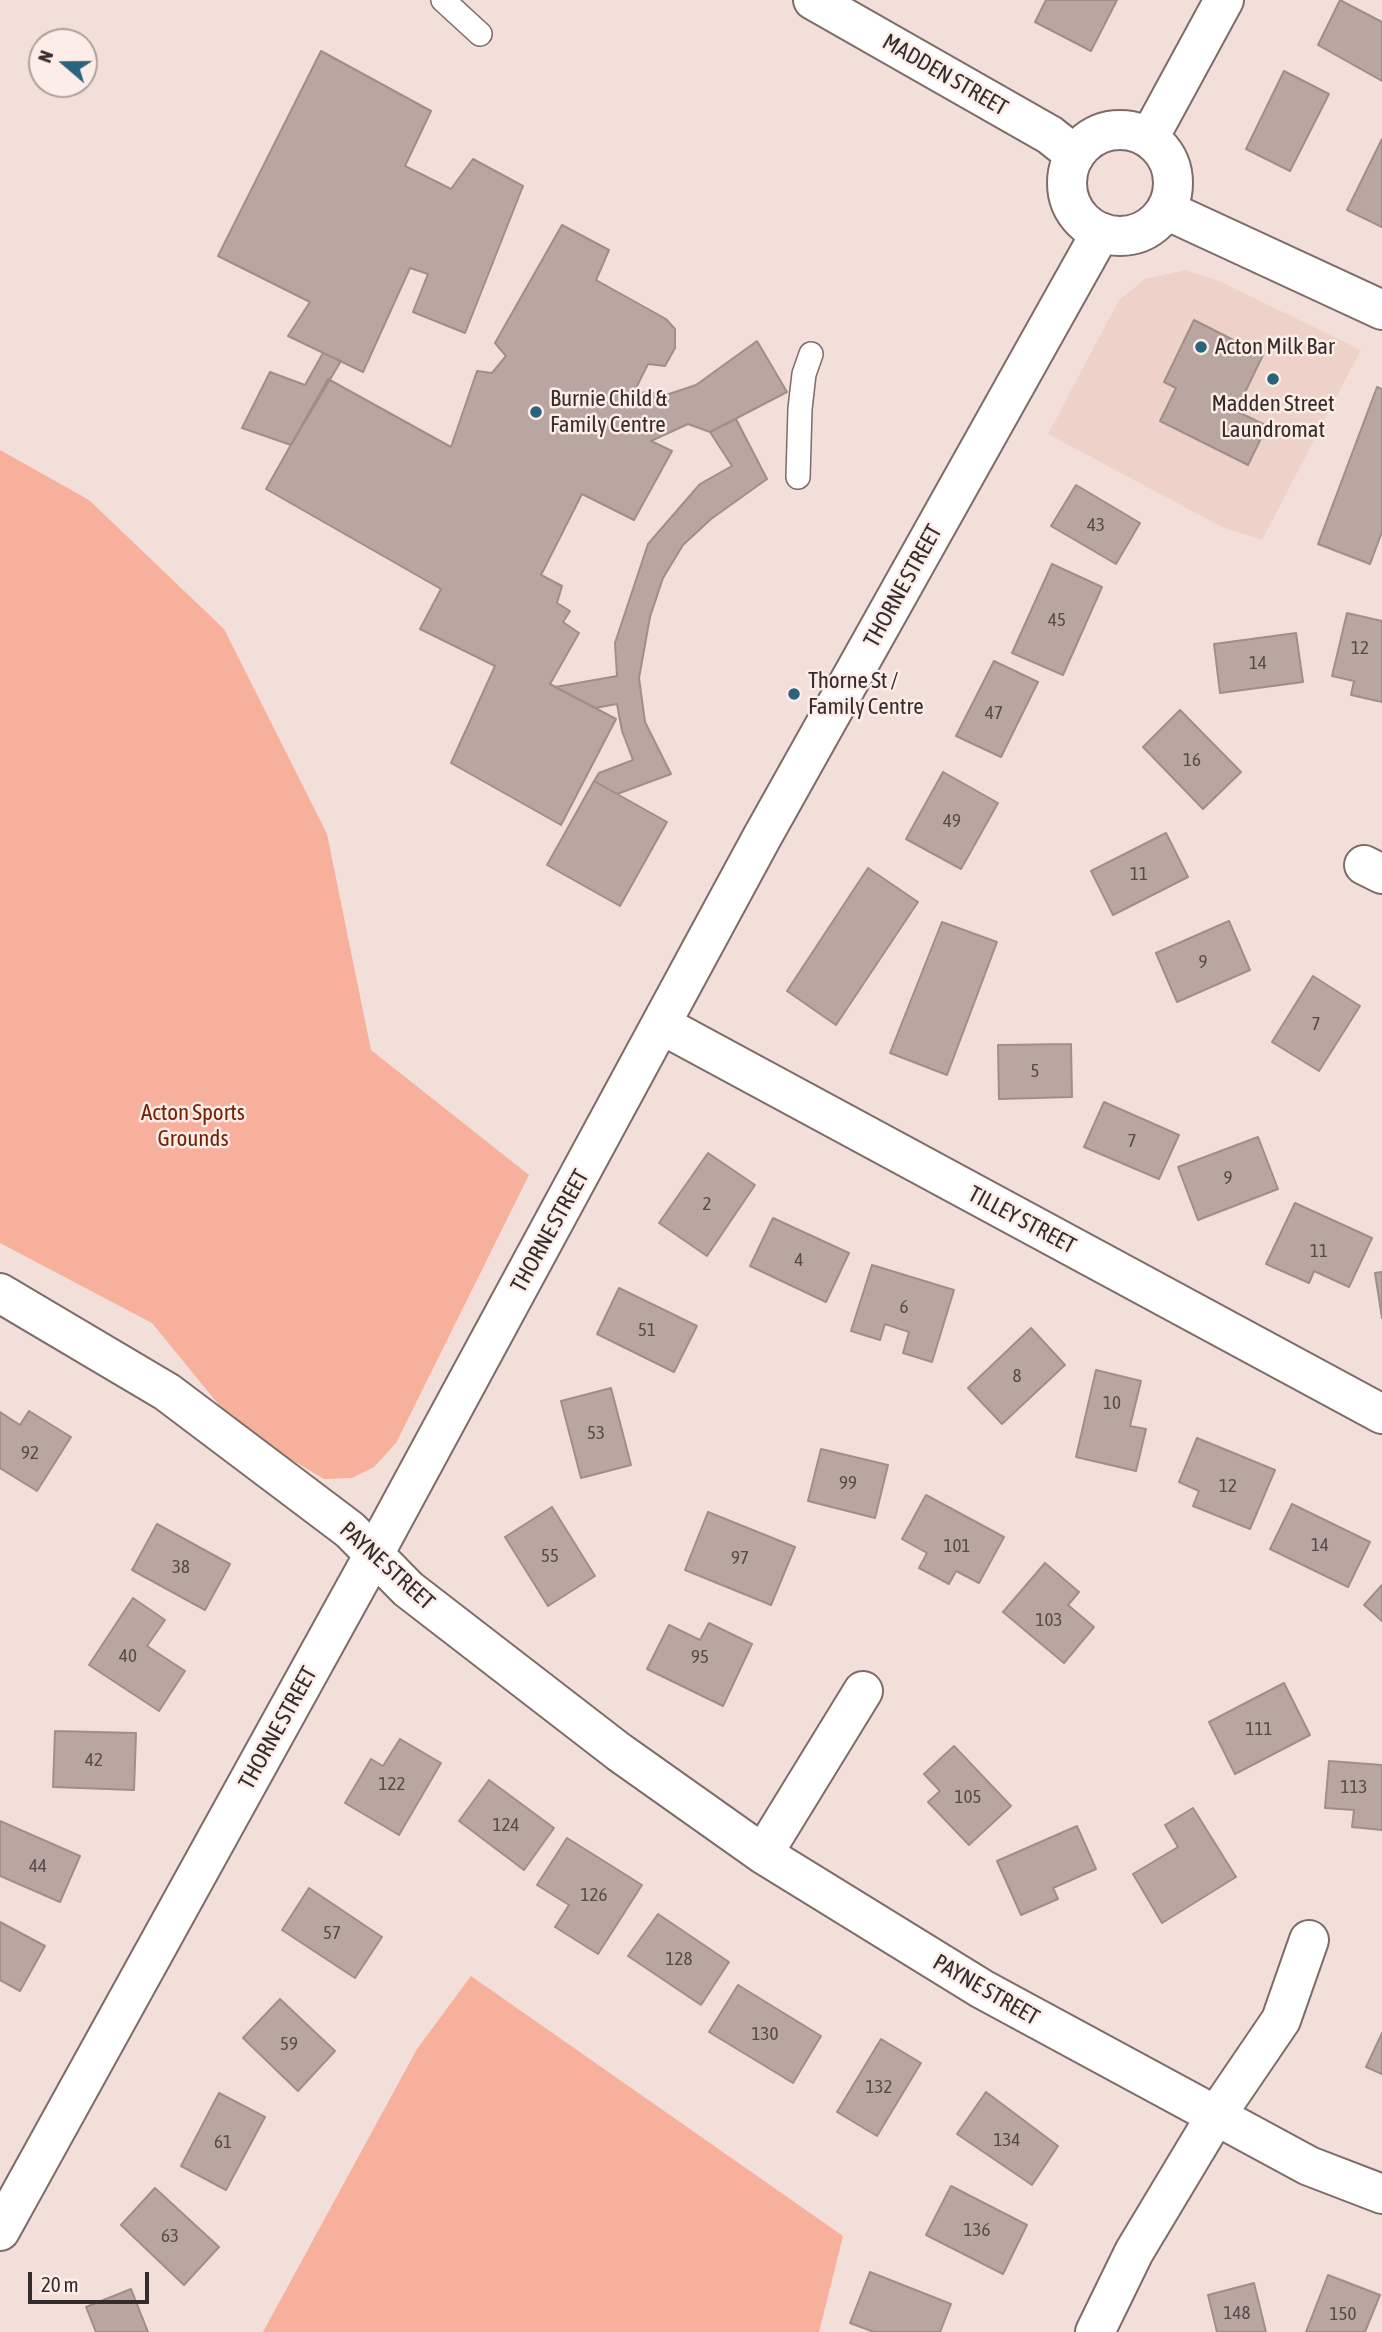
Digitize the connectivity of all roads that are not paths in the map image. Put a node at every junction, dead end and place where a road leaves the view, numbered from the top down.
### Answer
1 (443, 0) edge
2 (813, 0) edge
3 (1224, 0) edge
4 (480, 34) dead end
5 (1149, 138) junction
6 (1075, 155) junction
7 (1166, 210) junction
8 (1101, 232) junction
9 (1382, 310) edge
10 (811, 354) dead end
11 (798, 477) dead end
12 (662, 1025) junction
13 (0, 1293) edge
14 (1382, 1414) edge
15 (373, 1556) junction
16 (863, 1691) dead end
17 (764, 1854) junction
18 (1309, 1940) dead end
19 (1215, 2117) junction
20 (1382, 2194) edge
21 (0, 2231) edge
22 (1095, 2332) edge

1 - 4 lane
2 - 6 street, MADDEN STREET
3 - 5 street
5 - 6 street
5 - 7 street
6 - 8 street
7 - 8 street
7 - 9 street
8 - 12 street, THORNE STREET
10 - 11 lane
12 - 14 street, TILLEY STREET
12 - 15 street, THORNE STREET
13 - 15 street, PAYNE STREET
15 - 17 street, PAYNE STREET
15 - 21 street, THORNE STREET
16 - 17 street
17 - 19 street, PAYNE STREET
18 - 19 street
19 - 20 street, PAYNE STREET
19 - 22 street

